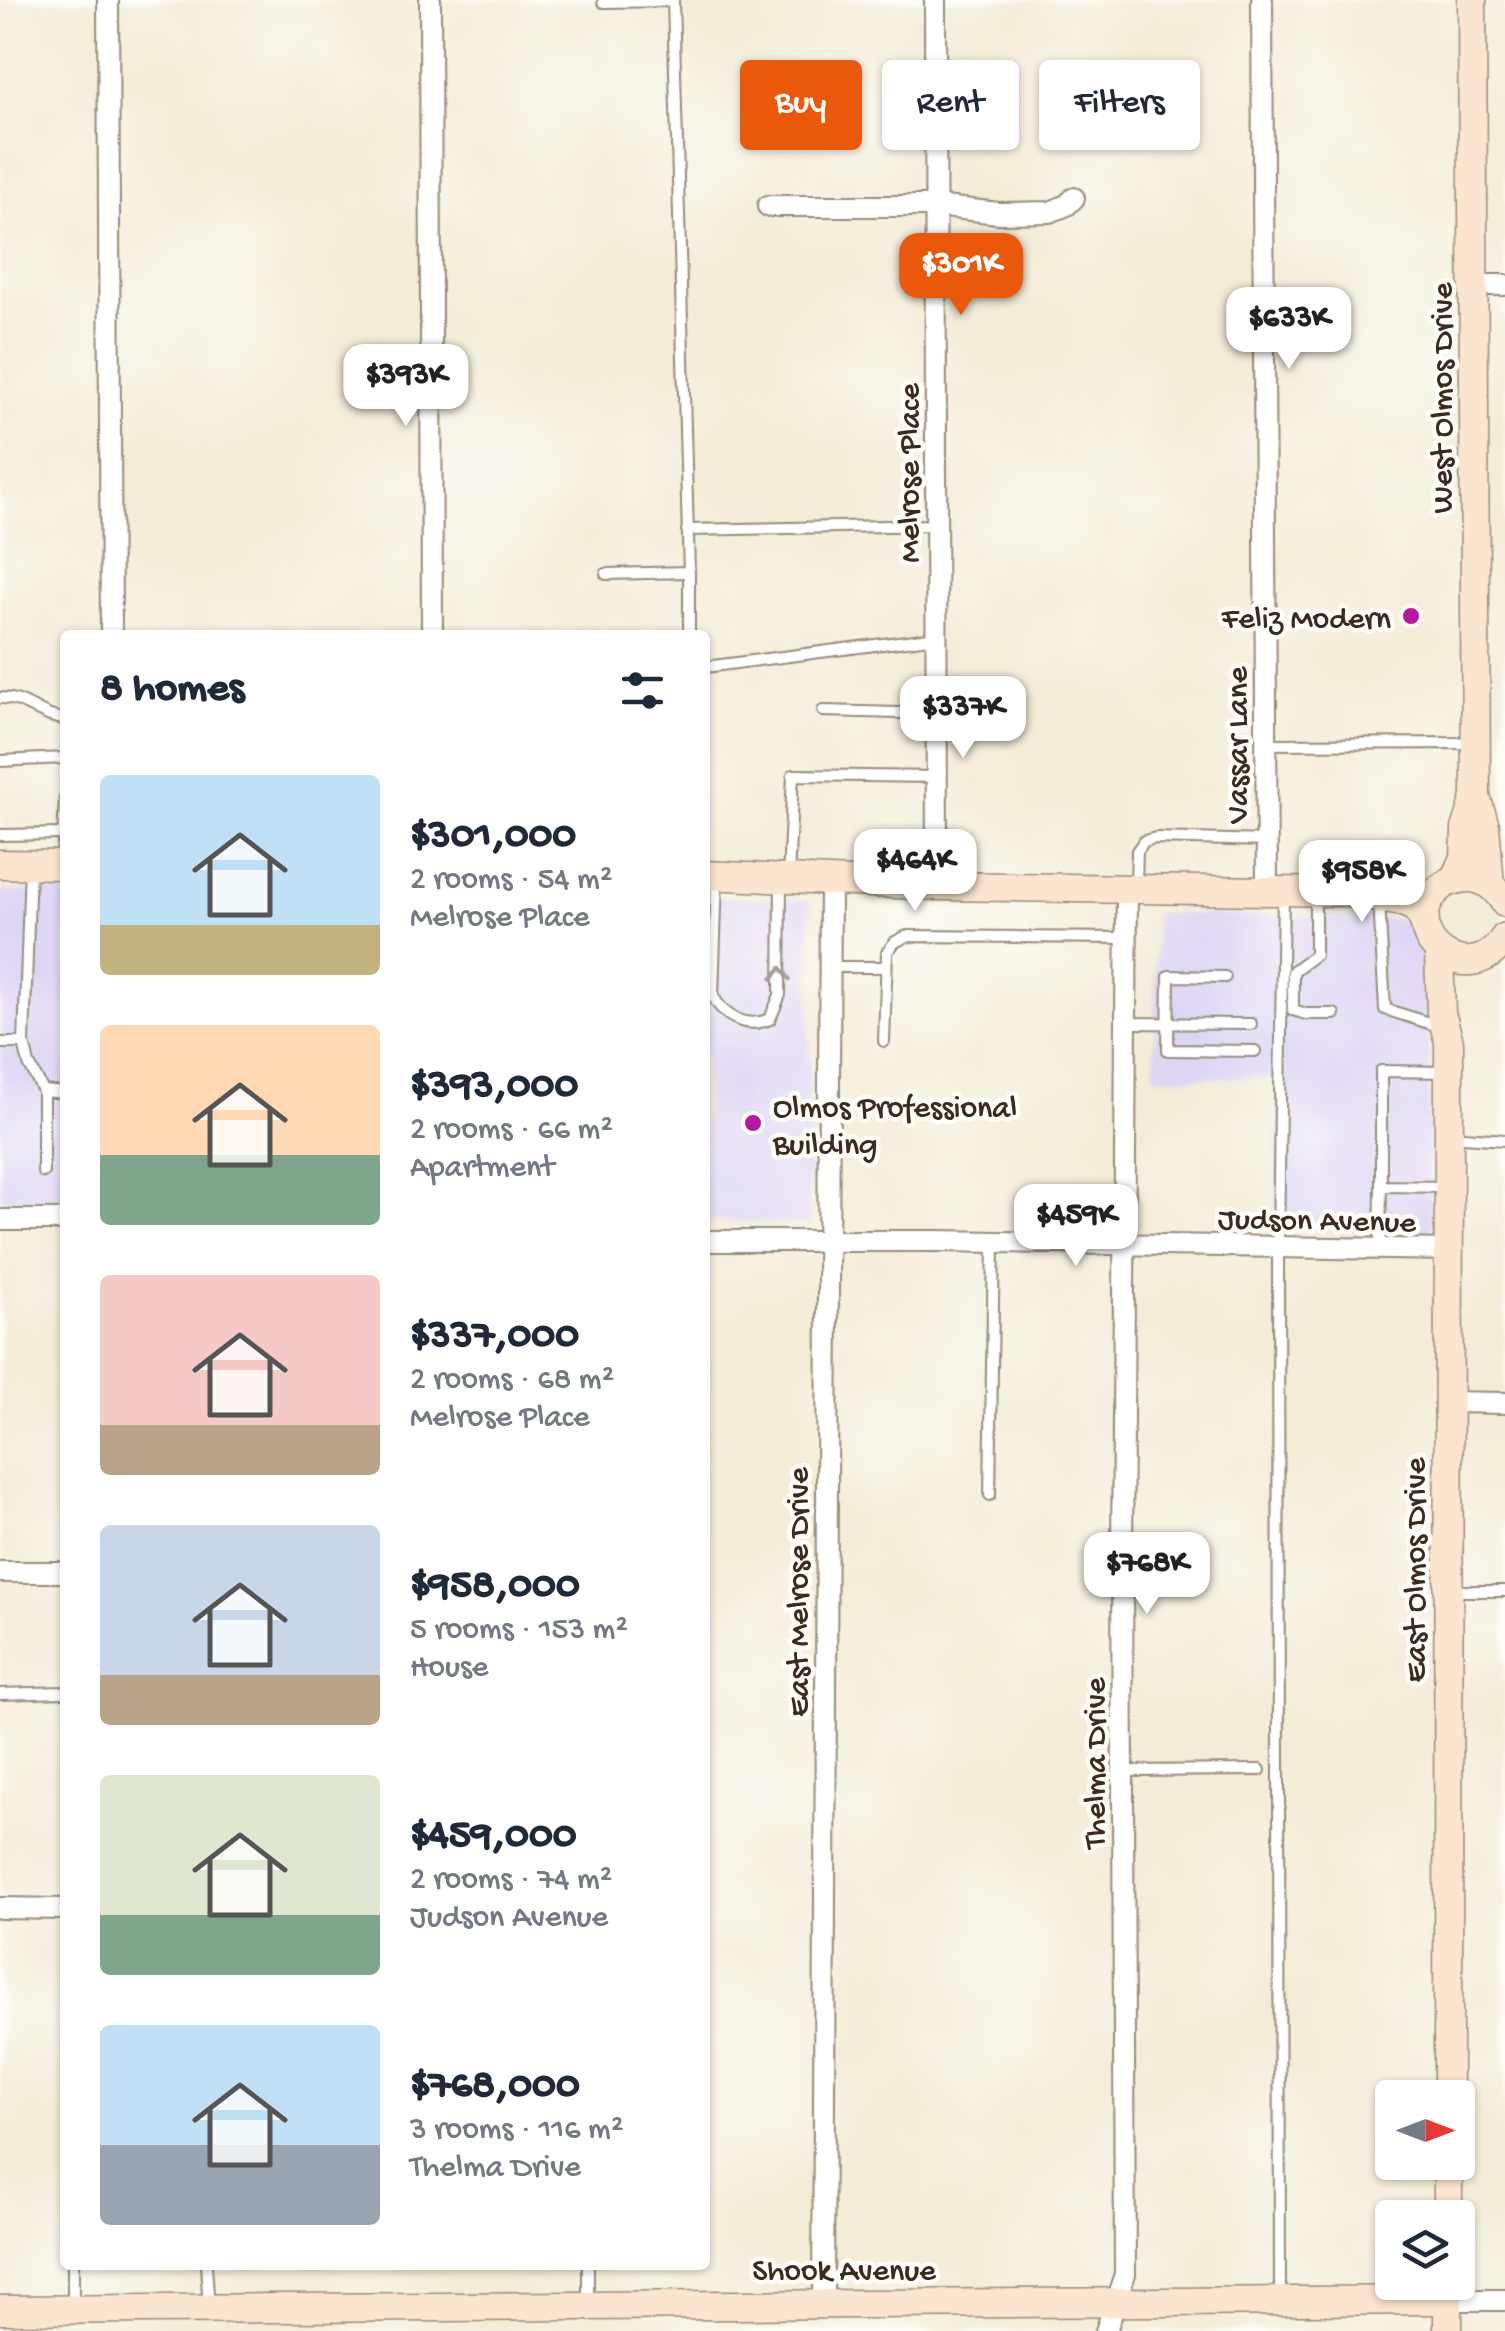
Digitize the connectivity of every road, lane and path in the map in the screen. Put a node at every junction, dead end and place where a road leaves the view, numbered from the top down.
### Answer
1 (108, 0) edge
2 (430, 0) edge
3 (935, 0) edge
4 (1262, 0) edge
5 (1472, 0) edge
6 (672, 1) edge
7 (603, 2) edge
8 (1074, 198) dead end
9 (768, 206) dead end
10 (935, 206) junction
11 (1474, 285) junction
12 (1505, 286) edge
13 (938, 525) junction
14 (688, 530) junction
15 (688, 572) junction
16 (606, 574) dead end
17 (110, 630) edge
18 (432, 630) edge
19 (689, 630) edge
20 (938, 637) junction
21 (710, 666) edge
22 (0, 698) edge
23 (823, 711) dead end
24 (939, 714) junction
25 (60, 718) edge
26 (1476, 743) junction
27 (1265, 744) junction
28 (60, 758) edge
29 (0, 761) edge
30 (938, 776) junction
31 (1476, 796) junction
32 (0, 834) edge
33 (60, 834) edge
34 (1266, 840) junction
35 (0, 864) edge
36 (30, 864) junction
37 (60, 865) edge
38 (711, 875) edge
39 (785, 878) junction
40 (830, 882) junction
41 (1450, 882) junction
42 (937, 886) junction
43 (1131, 891) junction
44 (1275, 891) junction
45 (1328, 891) junction
46 (1499, 892) edge
47 (1379, 900) junction
48 (1425, 922) junction
49 (1505, 937) edge
50 (1127, 938) junction
51 (1438, 951) junction
52 (1490, 962) edge
53 (829, 967) junction
54 (885, 967) junction
55 (1225, 977) dead end
56 (1288, 1003) junction
57 (1334, 1014) dead end
58 (1126, 1024) junction
59 (1168, 1024) junction
60 (1251, 1024) dead end
61 (1447, 1036) junction
62 (884, 1041) dead end
63 (24, 1042) junction
64 (0, 1043) edge
65 (1254, 1052) dead end
66 (1449, 1072) junction
67 (43, 1091) junction
68 (60, 1093) edge
69 (1449, 1136) junction
70 (1505, 1140) edge
71 (44, 1172) dead end
72 (1381, 1186) junction
73 (1449, 1187) junction
74 (0, 1220) edge
75 (60, 1220) edge
76 (710, 1241) edge
77 (828, 1242) junction
78 (994, 1242) junction
79 (1124, 1245) junction
80 (1278, 1247) junction
81 (1380, 1249) junction
82 (1449, 1250) junction
83 (1448, 1402) junction
84 (1505, 1403) edge
85 (990, 1494) dead end
86 (0, 1572) edge
87 (60, 1572) edge
88 (1448, 1591) junction
89 (1505, 1591) edge
90 (60, 1692) edge
91 (0, 1694) edge
92 (1260, 1770) dead end
93 (1123, 1771) junction
94 (0, 1908) edge
95 (60, 1908) edge
96 (1448, 2080) edge
97 (73, 2270) edge
98 (206, 2270) edge
99 (588, 2270) edge
100 (1375, 2295) edge
101 (1475, 2295) edge
102 (1448, 2300) edge
103 (1505, 2300) edge
104 (1280, 2301) junction
105 (1116, 2302) junction
106 (823, 2303) junction
107 (588, 2305) junction
108 (209, 2308) junction
109 (72, 2309) junction
110 (0, 2310) edge
111 (1106, 2331) edge
112 (1448, 2331) edge

1 - 17 street
2 - 18 street
3 - 10 street, Melrose Place
4 - 27 street, Vassar Lane
5 - 11 street, West Olmos Drive
6 - 7 lane
6 - 14 lane
8 - 10 street
9 - 10 street
10 - 13 street, Melrose Place
11 - 12 street
11 - 26 street, West Olmos Drive
13 - 14 lane
13 - 20 street, Melrose Place
14 - 15 lane
15 - 16 lane
15 - 19 lane
20 - 21 lane
20 - 24 street, Melrose Place
22 - 25 lane
23 - 24 lane
24 - 30 street, Melrose Place
26 - 27 lane
26 - 31 street, West Olmos Drive
27 - 34 street, Vassar Lane
28 - 29 lane
30 - 39 lane
30 - 42 street, Melrose Place
31 - 41 street, West Olmos Drive
31 - 46 street, West Olmos Drive
32 - 33 lane
34 - 43 lane
34 - 44 street, Vassar Lane
35 - 36 street
36 - 37 street
36 - 63 lane
38 - 39 street
38 -> 39 lane
39 - 40 street
40 - 42 street
40 - 53 street, East Melrose Drive
41 - 45 street
41 - 46 street
41 - 48 street, West Olmos Drive
42 - 43 street
43 - 44 street
43 - 50 street, Thelma Drive
44 - 45 street
44 - 56 lane
45 - 47 street
45 - 56 lane
47 - 48 street
47 - 61 lane
48 - 51 street
49 - 52 street, East Olmos Drive
50 - 54 lane
50 - 58 street, Thelma Drive
51 - 52 street
51 - 61 street, East Olmos Drive
52 - 61 street, East Olmos Drive
53 - 54 lane
53 - 77 street, East Melrose Drive
54 - 62 lane
55 - 59 lane
56 - 57 lane
56 - 80 lane
58 - 59 lane
58 - 79 street, Thelma Drive
59 - 60 lane
59 - 65 lane
61 - 66 street, East Olmos Drive
63 - 64 lane
63 - 67 lane
66 - 69 street, East Olmos Drive
66 - 72 lane
67 - 68 lane
67 - 71 lane
69 - 70 lane
69 - 73 street, East Olmos Drive
72 - 73 lane
72 - 81 lane
73 - 82 street, East Olmos Drive
74 - 75 street
76 - 77 street, Judson Avenue
77 - 78 street, Judson Avenue
77 - 106 street, East Melrose Drive
78 - 79 street, Judson Avenue
78 - 85 lane
79 - 80 street, Judson Avenue
79 - 93 street, Thelma Drive
80 - 81 street, Judson Avenue
80 - 104 lane
81 - 82 street, Judson Avenue
82 - 83 street, East Olmos Drive
83 - 84 street
83 - 88 street, East Olmos Drive
86 - 87 street
88 - 89 lane
88 - 96 street, East Olmos Drive
90 - 91 lane
92 - 93 lane
93 - 105 street, Thelma Drive
94 - 95 street
97 - 109 lane
98 - 108 lane
99 - 107 lane
100 - 104 street, Shook Avenue
101 - 103 street
102 - 112 street
104 - 105 street, Shook Avenue
105 - 106 street, Shook Avenue
105 - 111 street, Thelma Drive
106 - 107 street, Shook Avenue
107 - 108 street, Shook Avenue
108 - 109 street, Shook Avenue
109 - 110 street, Shook Avenue

